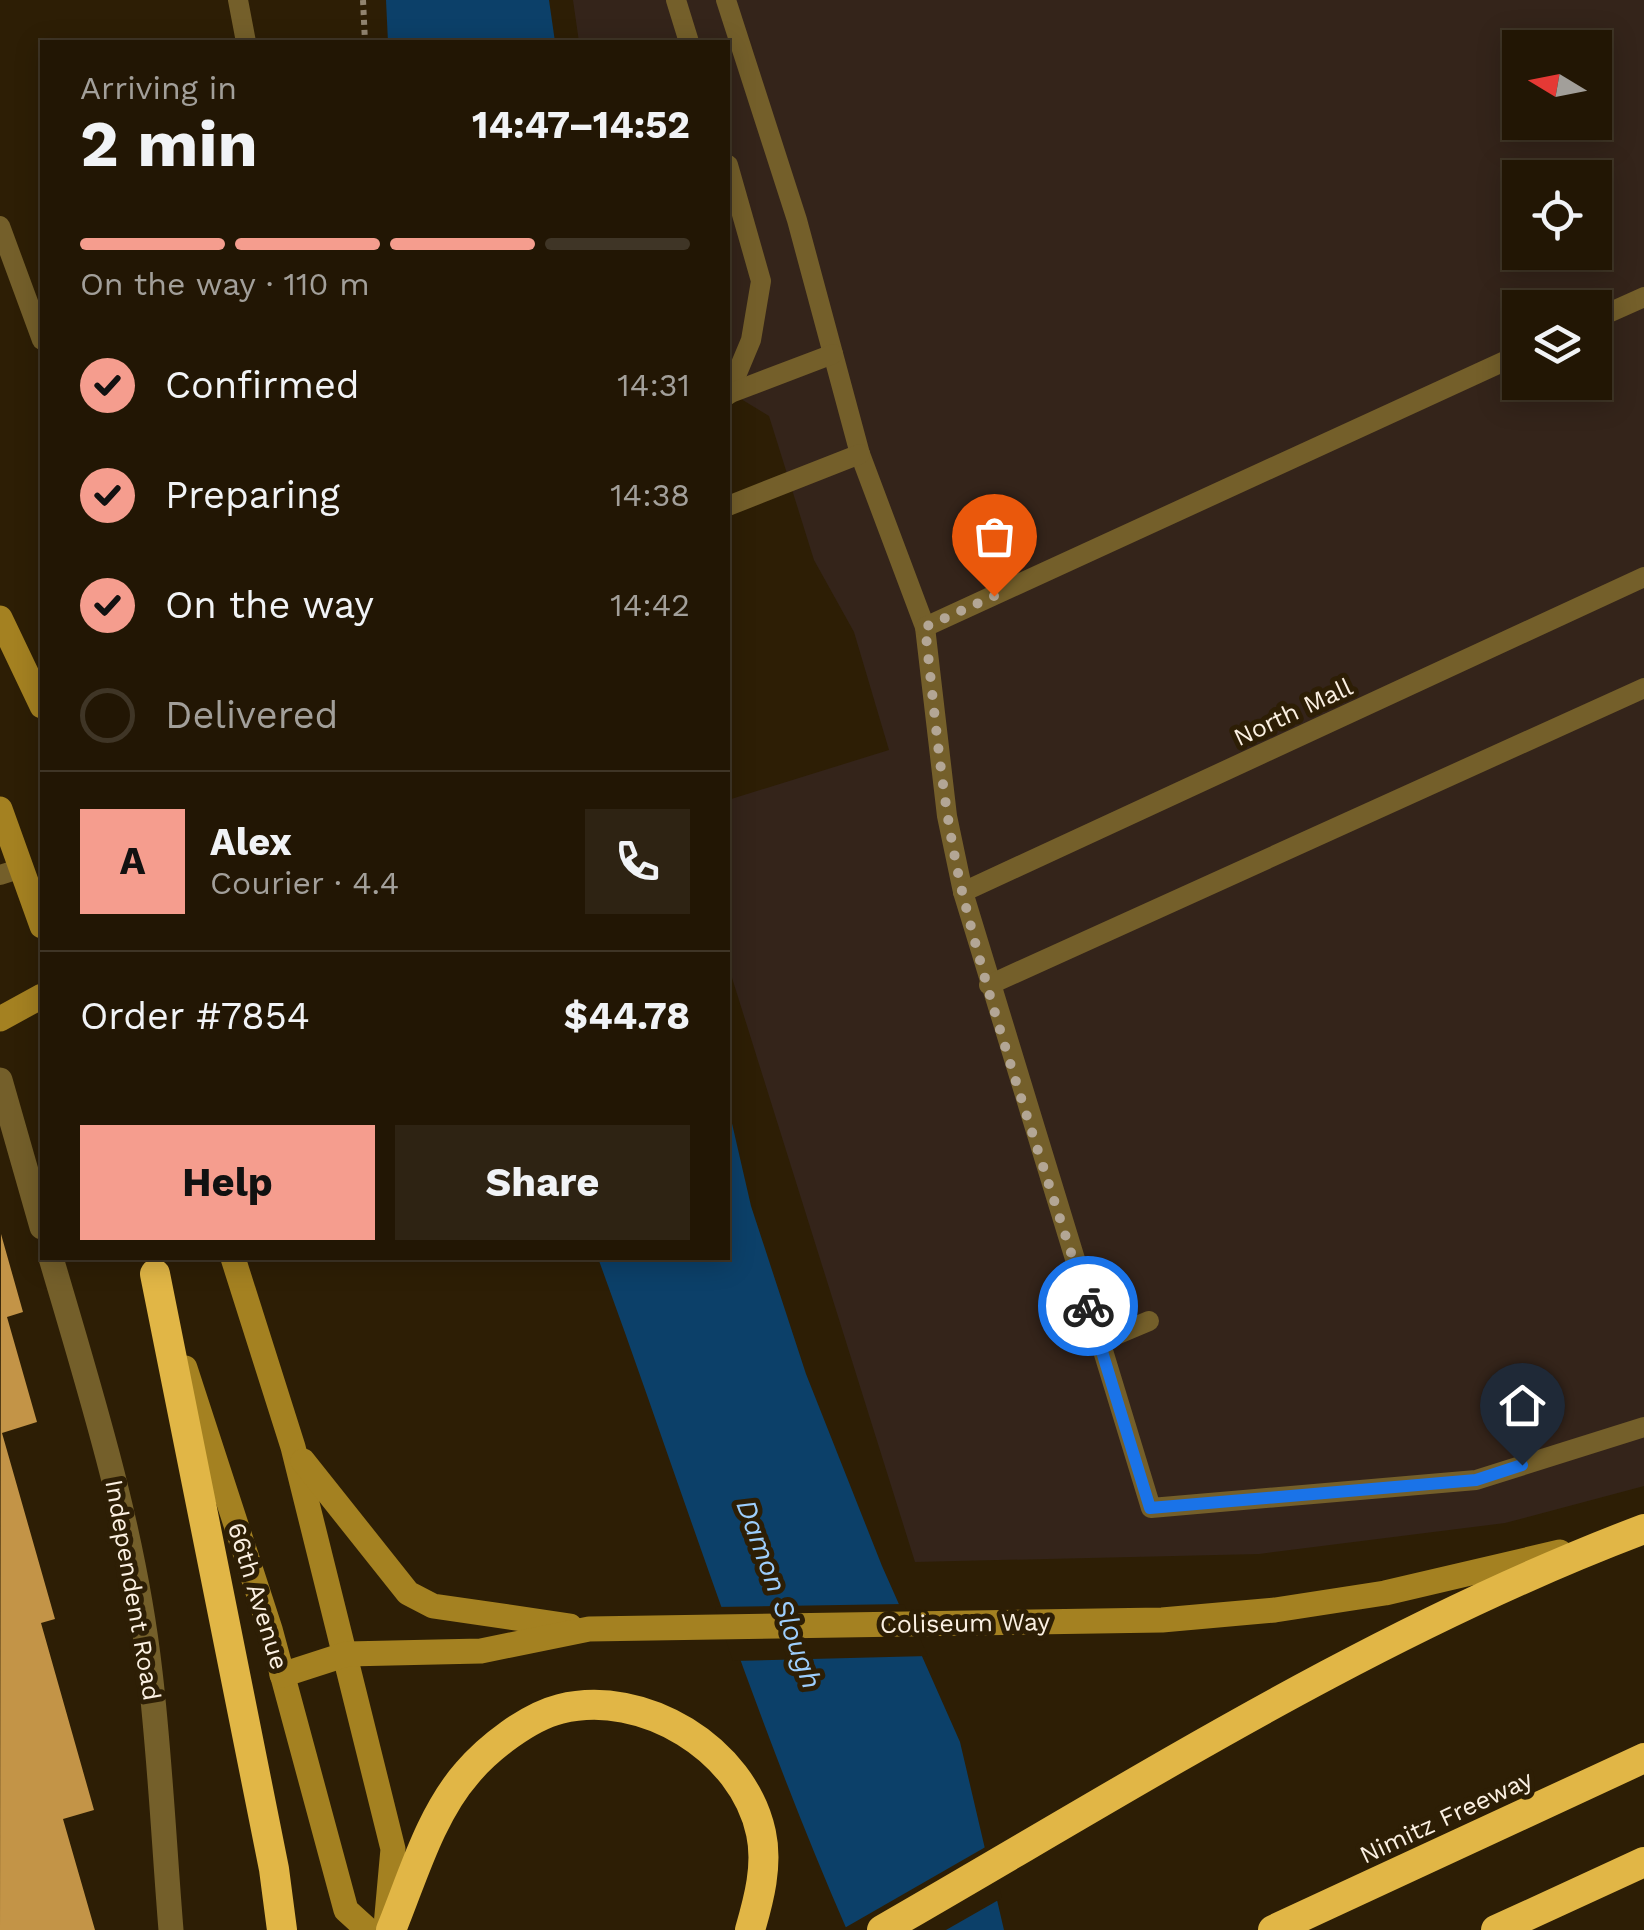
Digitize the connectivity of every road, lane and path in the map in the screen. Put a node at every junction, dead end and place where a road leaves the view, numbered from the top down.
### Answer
1 (238, 0) edge
2 (363, 0) edge
3 (676, 0) edge
4 (726, 0) edge
5 (246, 40) edge
6 (365, 40) edge
7 (688, 40) edge
8 (730, 172) edge
9 (0, 226) edge
10 (1644, 297) edge
11 (1612, 311) edge
12 (40, 335) edge
13 (833, 354) junction
14 (1502, 362) edge
15 (730, 389) edge
16 (730, 393) edge
17 (860, 454) junction
18 (730, 505) edge
19 (1644, 577) edge
20 (0, 618) edge
21 (925, 627) junction
22 (1644, 688) edge
23 (40, 700) edge
24 (0, 809) edge
25 (11, 872) edge
26 (963, 892) junction
27 (40, 923) edge
28 (989, 985) junction
29 (40, 997) edge
30 (0, 1020) edge
31 (0, 1080) edge
32 (40, 1220) edge
33 (52, 1260) edge
34 (235, 1260) edge
35 (152, 1266) edge
36 (1149, 1322) dead end
37 (1099, 1342) junction
38 (1644, 1426) edge
39 (293, 1447) junction
40 (1644, 1528) edge
41 (589, 1629) junction
42 (347, 1654) junction
43 (282, 1675) junction
44 (1644, 1758) edge
45 (1644, 1862) edge
46 (170, 1930) edge
47 (282, 1930) edge
48 (368, 1930) edge
49 (388, 1930) edge
50 (750, 1930) edge
51 (882, 1930) edge
52 (1273, 1930) edge
53 (1496, 1930) edge

1 - 5 lane
2 - 6 path
3 - 7 lane
4 - 13 lane
8 - 15 lane
9 - 12 lane
10 - 11 lane
13 - 16 lane
13 - 17 lane
14 - 21 lane
17 - 18 lane
17 - 21 lane
19 - 26 lane, North Mall
20 - 23 street
21 - 26 lane
22 - 28 lane
24 - 25 street
25 - 27 street
26 - 28 lane
28 - 37 lane
29 - 30 street
31 - 32 street
33 - 46 street, Independent Road
34 - 39 street
35 - 43 street, 66th Avenue
35 - 47 highway
36 - 37 lane
37 - 38 lane
39 - 41 street
39 - 42 street
40 - 41 street, Coliseum Way
40 - 51 highway
41 - 42 street, Coliseum Way
42 - 43 street, Coliseum Way
42 - 49 street
43 - 48 street, 66th Avenue
44 - 52 highway, Nimitz Freeway
45 - 53 highway
49 - 50 highway

